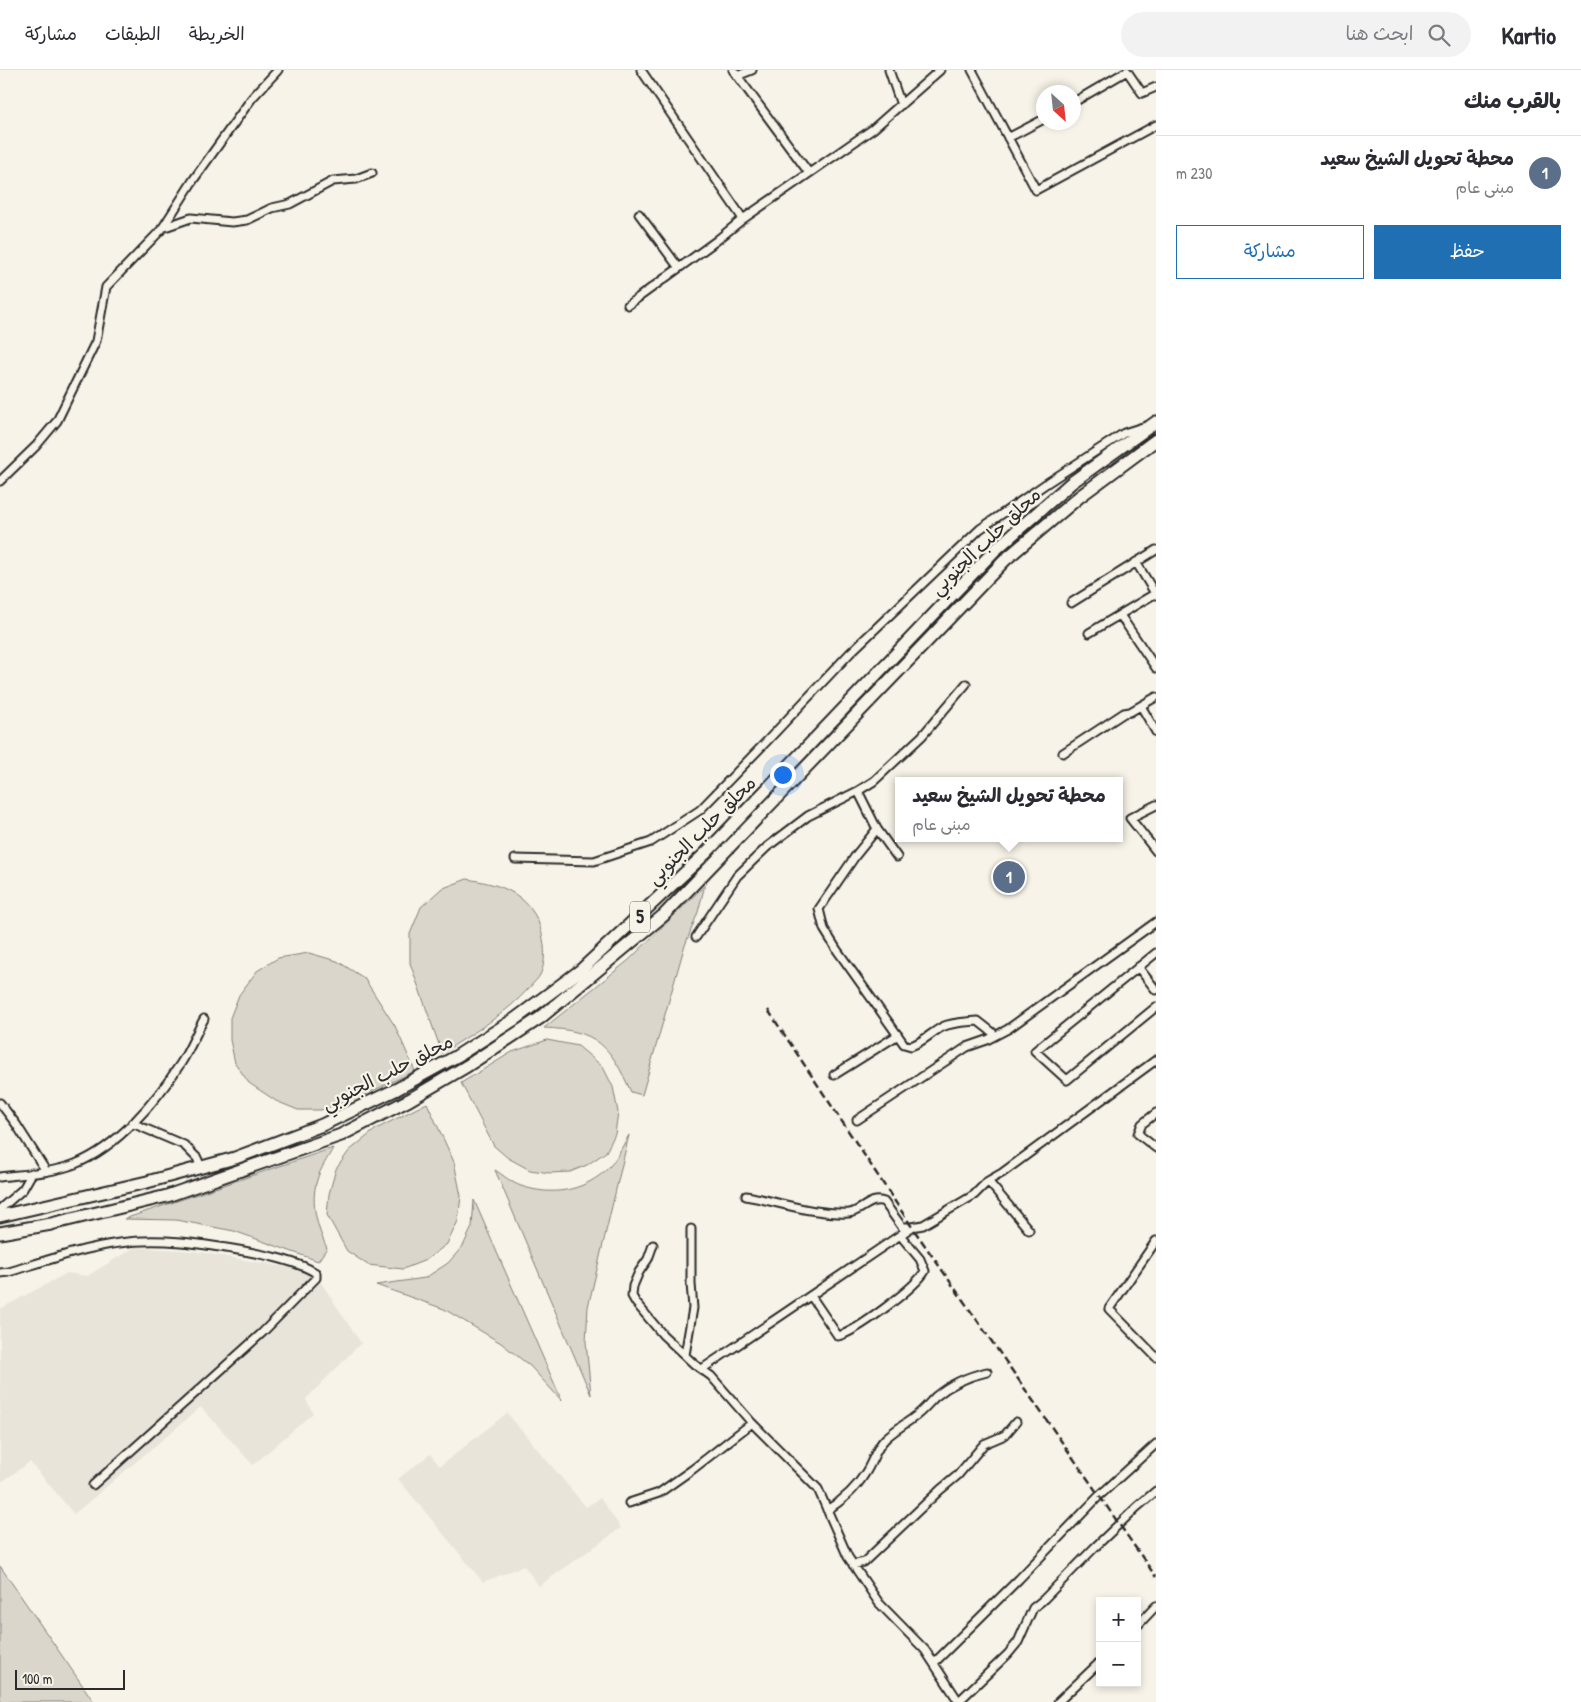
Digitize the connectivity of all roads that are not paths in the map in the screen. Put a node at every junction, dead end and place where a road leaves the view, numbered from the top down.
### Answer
1 (277, 70) edge
2 (641, 70) edge
3 (752, 70) edge
4 (889, 70) edge
5 (940, 70) edge
6 (972, 70) edge
7 (735, 73) edge
8 (1156, 87) edge
9 (1081, 98) edge
10 (901, 104) junction
11 (1036, 123) edge
12 (1156, 125) edge
13 (1008, 138) junction
14 (372, 172) dead end
15 (808, 173) junction
16 (639, 214) dead end
17 (743, 219) junction
18 (162, 229) junction
19 (679, 268) junction
20 (628, 305) dead end
21 (1156, 422) edge
22 (1156, 440) edge
23 (0, 481) edge
24 (1156, 550) edge
25 (1136, 562) junction
26 (1156, 594) edge
27 (1071, 603) dead end
28 (1120, 615) junction
29 (1089, 633) dead end
30 (1156, 668) edge
31 (966, 684) dead end
32 (1156, 697) edge
33 (1141, 706) junction
34 (1156, 732) edge
35 (1063, 752) dead end
36 (858, 791) junction
37 (1156, 805) edge
38 (877, 829) junction
39 (1156, 852) edge
40 (897, 857) dead end
41 (515, 859) dead end
42 (1156, 922) edge
43 (696, 937) dead end
44 (1156, 953) edge
45 (1138, 967) junction
46 (1156, 990) edge
47 (1156, 1007) edge
48 (204, 1019) dead end
49 (898, 1035) junction
50 (994, 1036) junction
51 (1156, 1060) edge
52 (834, 1074) dead end
53 (0, 1103) edge
54 (1156, 1113) edge
55 (857, 1120) dead end
56 (132, 1123) junction
57 (1156, 1148) edge
58 (201, 1167) junction
59 (46, 1171) junction
60 (32, 1173) junction
61 (0, 1177) edge
62 (988, 1181) junction
63 (746, 1196) dead end
64 (0, 1210) edge
65 (0, 1216) edge
66 (912, 1227) junction
67 (691, 1229) dead end
68 (1030, 1230) dead end
69 (0, 1233) edge
70 (900, 1235) junction
71 (1156, 1241) edge
72 (653, 1245) dead end
73 (0, 1273) edge
74 (810, 1296) junction
75 (684, 1355) junction
76 (1156, 1357) edge
77 (702, 1369) junction
78 (987, 1372) dead end
79 (1016, 1422) dead end
80 (752, 1423) junction
81 (1156, 1444) edge
82 (93, 1485) dead end
83 (1156, 1491) edge
84 (629, 1503) dead end
85 (827, 1510) junction
86 (853, 1565) junction
87 (1156, 1606) edge
88 (1141, 1622) edge
89 (934, 1663) junction
90 (1096, 1666) edge
91 (958, 1702) edge
92 (1058, 1702) edge

1 - 18 street
2 - 17 street
3 - 7 street
4 - 10 street
5 - 10 street
6 - 13 street
7 - 15 street
8 - 9 street
10 - 15 street
11 - 13 street
12 - 13 street
14 - 18 street
15 - 17 street
16 - 19 street
17 - 19 street
18 - 23 street
19 - 20 street
21 - 41 street
21 - 58 highway, محلق حلب الجنوبي / 5
22 - 69 highway, محلق حلب الجنوبي / 5
24 - 25 street
25 - 26 street
25 - 27 street
26 - 28 street
28 - 29 street
28 - 30 street
31 - 36 street
32 - 33 street
33 - 34 street
33 - 35 street
36 - 38 street
36 - 43 street
37 - 39 street
38 - 40 street
38 - 49 street
42 - 50 street
44 - 45 street
45 - 46 street
45 - 47 street
48 - 56 street
49 - 50 street
49 - 52 street
50 - 55 street
51 - 62 street
53 - 59 street
54 - 57 street
56 - 58 street
56 - 59 street
58 - 65 highway, محلق حلب الجنوبي / 5
59 - 60 street
60 - 61 street
60 - 64 street
62 - 66 street
62 - 68 street
63 - 66 street
66 - 70 street
67 - 75 street
70 - 74 street
70 - 74 street
71 - 76 street
72 - 75 street
73 - 82 street
74 - 77 street
75 - 77 street
77 - 80 street
78 - 85 street
79 - 86 street
80 - 84 street
80 - 85 street
81 - 89 street
83 - 91 street
85 - 86 street
86 - 89 street
87 - 88 street
89 - 91 street
90 - 92 street

